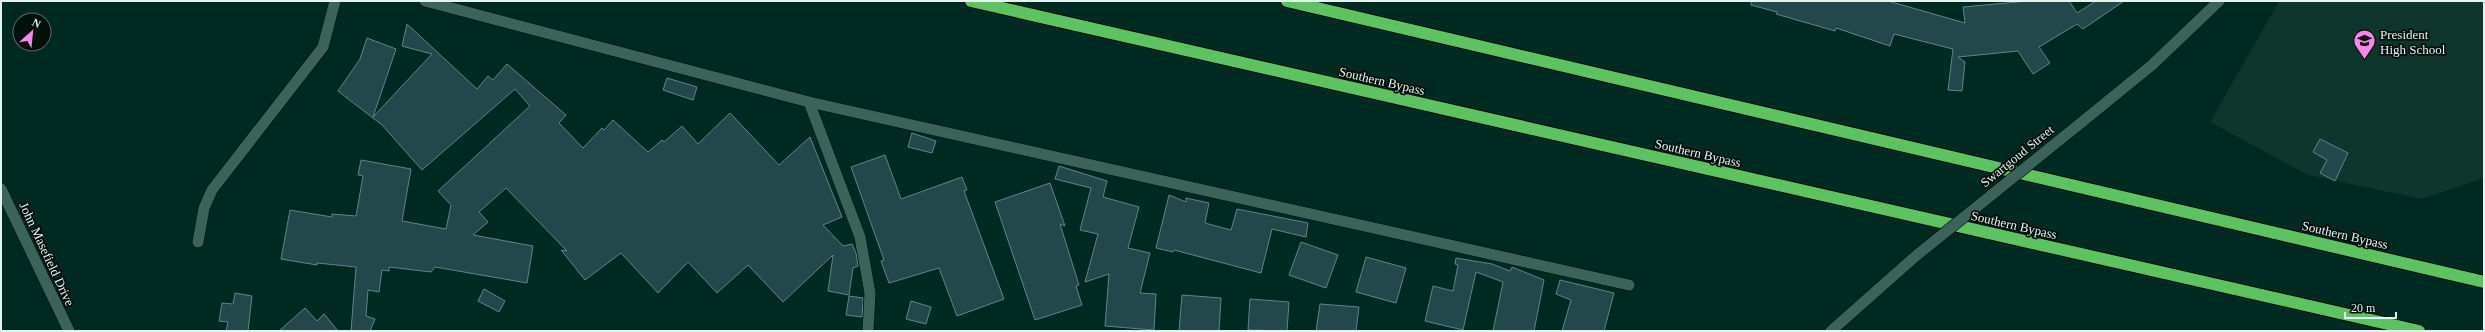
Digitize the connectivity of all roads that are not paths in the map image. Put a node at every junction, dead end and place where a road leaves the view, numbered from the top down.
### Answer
1 (335, 1) edge
2 (424, 1) edge
3 (971, 1) edge
4 (1288, 1) edge
5 (2219, 1) edge
6 (809, 102) junction
7 (1, 189) edge
8 (198, 242) dead end
9 (2484, 282) edge
10 (1629, 285) dead end
11 (69, 331) edge
12 (868, 331) edge
13 (1831, 331) edge
14 (2419, 331) edge

1 - 8 street
2 - 6 street
3 - 14 highway, Southern Bypass
4 - 9 highway, Southern Bypass
5 - 13 street, Swartgoud Street, bridge
6 - 10 street
6 - 12 street
7 - 11 street, John Masefield Drive

